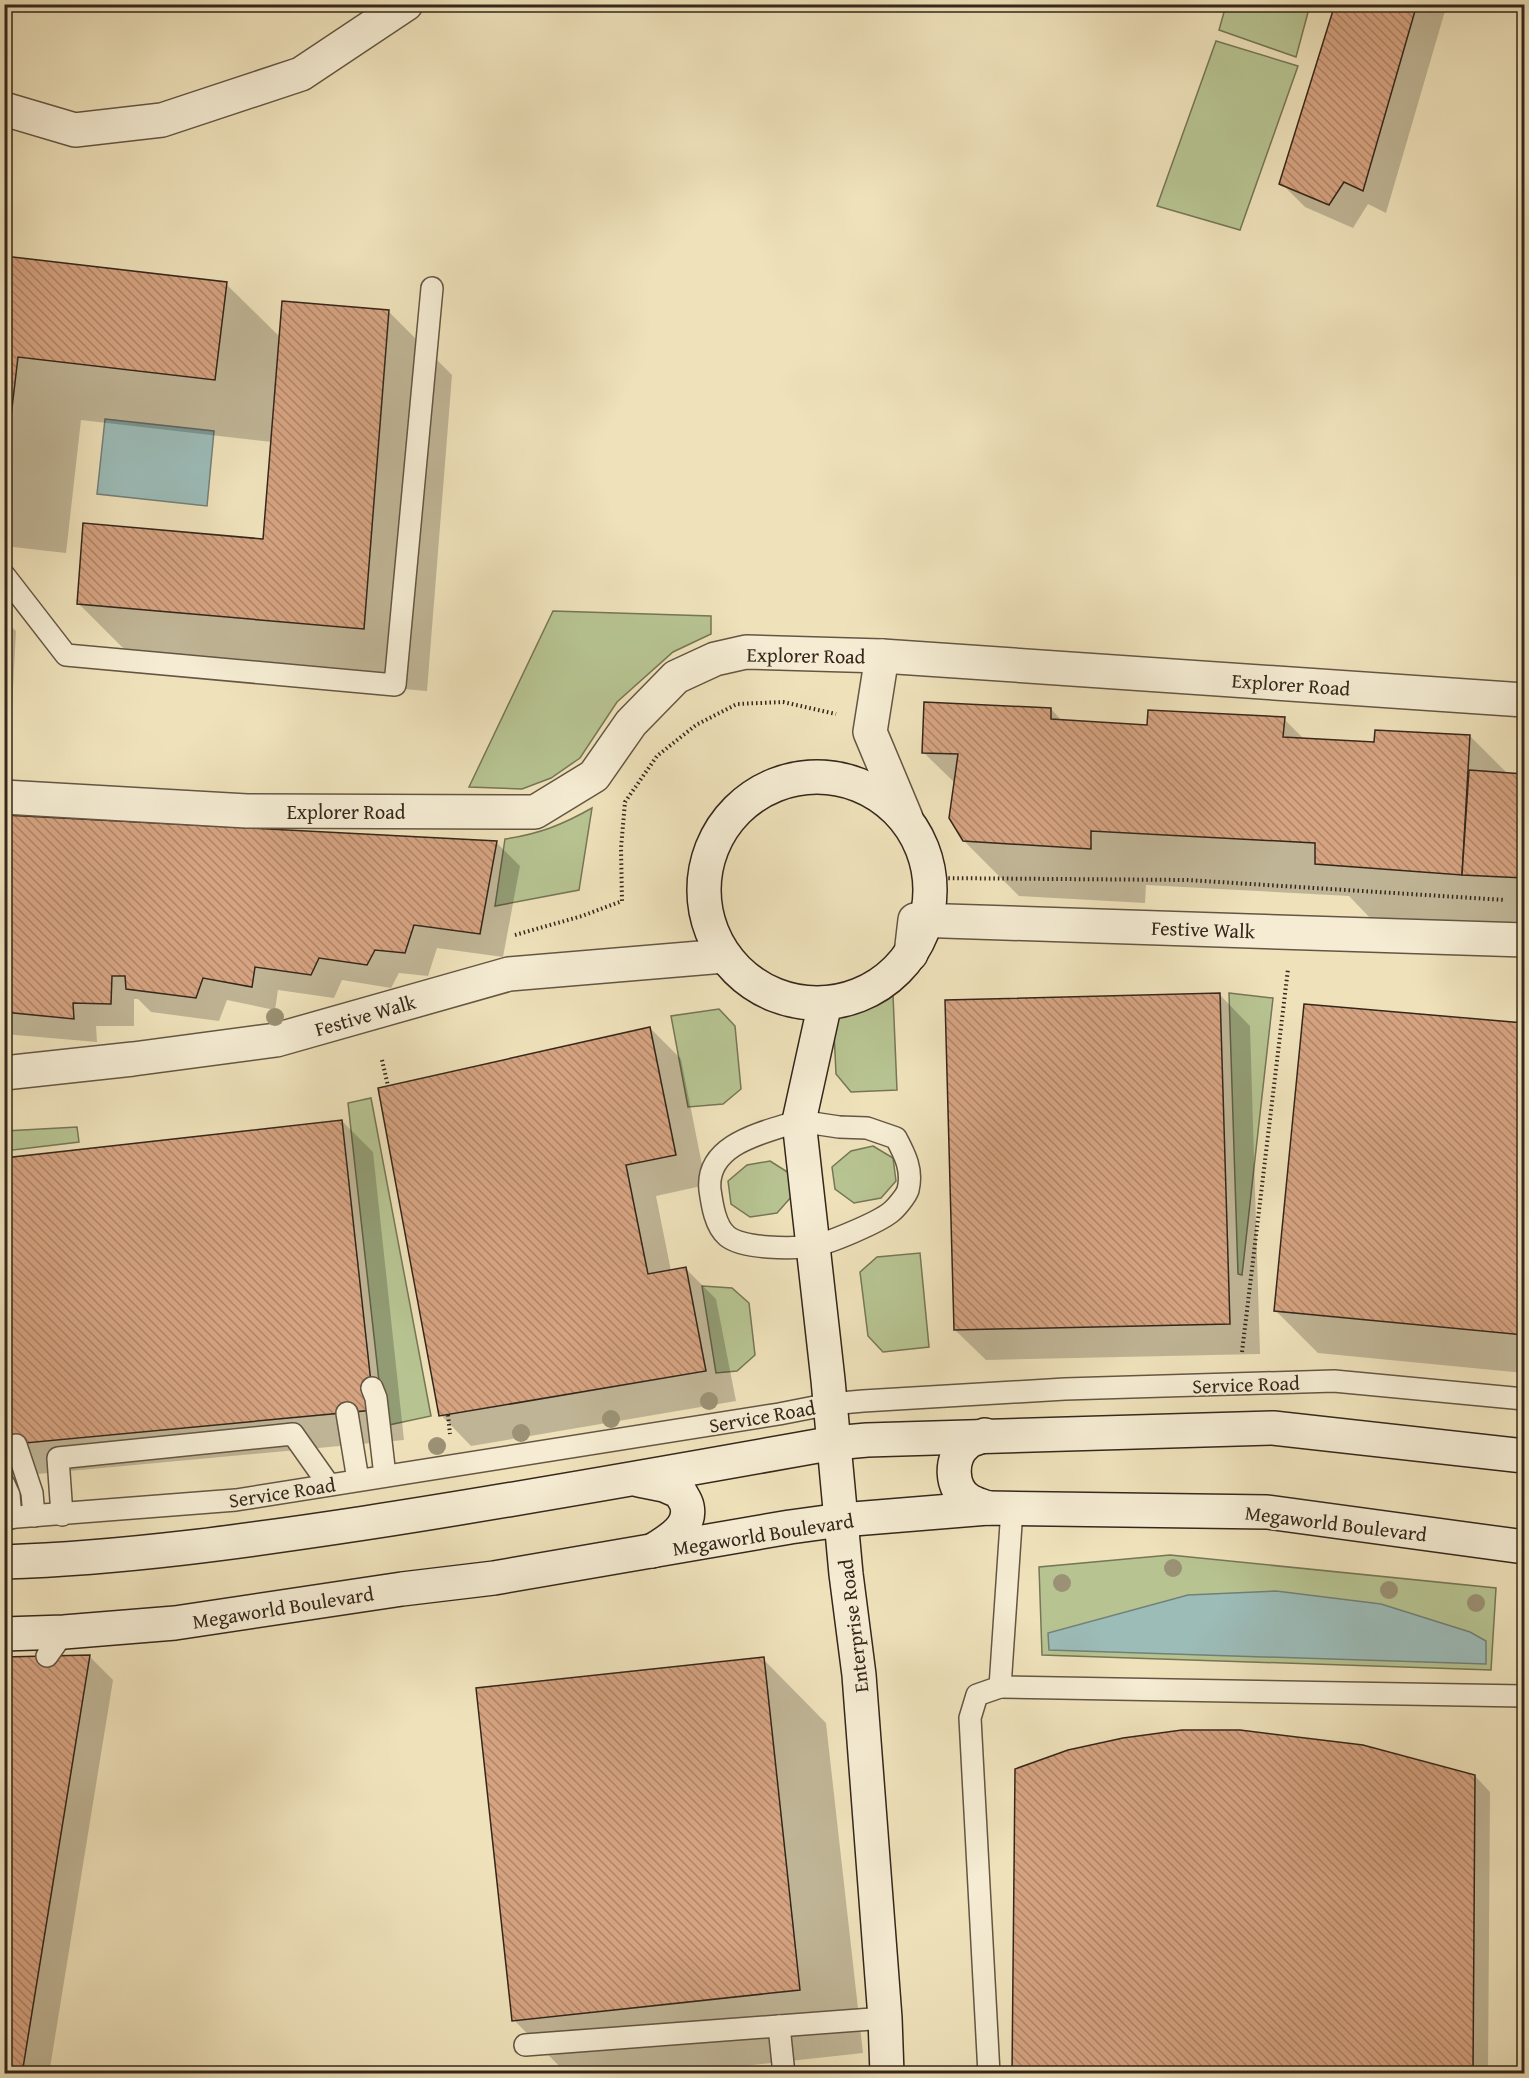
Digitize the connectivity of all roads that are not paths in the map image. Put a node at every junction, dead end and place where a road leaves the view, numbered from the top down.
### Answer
1 (406, 4) edge
2 (4, 109) edge
3 (432, 288) dead end
4 (4, 575) edge
5 (882, 656) junction
6 (1524, 700) edge
7 (4, 797) edge
8 (914, 828) junction
9 (1524, 940) edge
10 (911, 954) junction
11 (724, 956) junction
12 (825, 1004) junction
13 (4, 1073) edge
14 (799, 1121) junction
15 (813, 1246) junction
16 (372, 1388) dead end
17 (1524, 1399) edge
18 (830, 1404) junction
19 (347, 1413) dead end
20 (985, 1435) junction
21 (834, 1443) junction
22 (16, 1445) dead end
23 (1524, 1456) edge
24 (385, 1476) junction
25 (635, 1479) junction
26 (358, 1480) junction
27 (4, 1484) edge
28 (329, 1485) junction
29 (1000, 1508) junction
30 (62, 1515) junction
31 (34, 1516) junction
32 (8, 1518) edge
33 (841, 1520) junction
34 (1524, 1547) edge
35 (651, 1552) junction
36 (4, 1562) edge
37 (4, 1634) edge
38 (1000, 1687) junction
39 (1524, 1696) edge
40 (885, 2018) junction
41 (779, 2026) junction
42 (525, 2045) dead end
43 (784, 2073) edge
44 (887, 2073) edge
45 (989, 2073) edge

1 - 2 street
3 - 4 lane
5 - 6 street, Explorer Road
5 - 7 street, Explorer Road
5 - 8 street
8 - 10 street
8 - 11 street
9 - 10 street, Festive Walk
10 - 12 street
11 - 12 street
11 - 13 street, Festive Walk
12 - 14 street, Enterprise Road
14 - 15 street, Enterprise Road
14 - 15 lane
14 - 15 lane
15 - 18 street, Enterprise Road
16 - 24 lane
17 - 18 lane, Service Road
18 - 21 street, Enterprise Road
18 - 24 lane, Service Road
19 - 26 lane
20 - 21 street
20 - 23 street
20 - 29 street
21 - 25 street
21 - 33 street, Enterprise Road
22 - 31 lane
24 - 26 lane, Service Road
25 - 35 street
25 - 36 street
26 - 28 lane, Service Road
27 - 32 lane
28 - 30 lane, Service Road
28 - 30 lane
29 - 33 street, Megaworld Boulevard
29 - 34 street, Megaworld Boulevard
29 - 38 lane
30 - 31 lane, Service Road
31 - 32 lane, Service Road
33 - 35 street, Megaworld Boulevard
33 - 40 street, Enterprise Road
35 - 37 street, Megaworld Boulevard
38 - 39 lane
38 - 45 lane
40 - 41 lane
40 - 44 street, Enterprise Road
41 - 42 lane
41 - 43 lane

